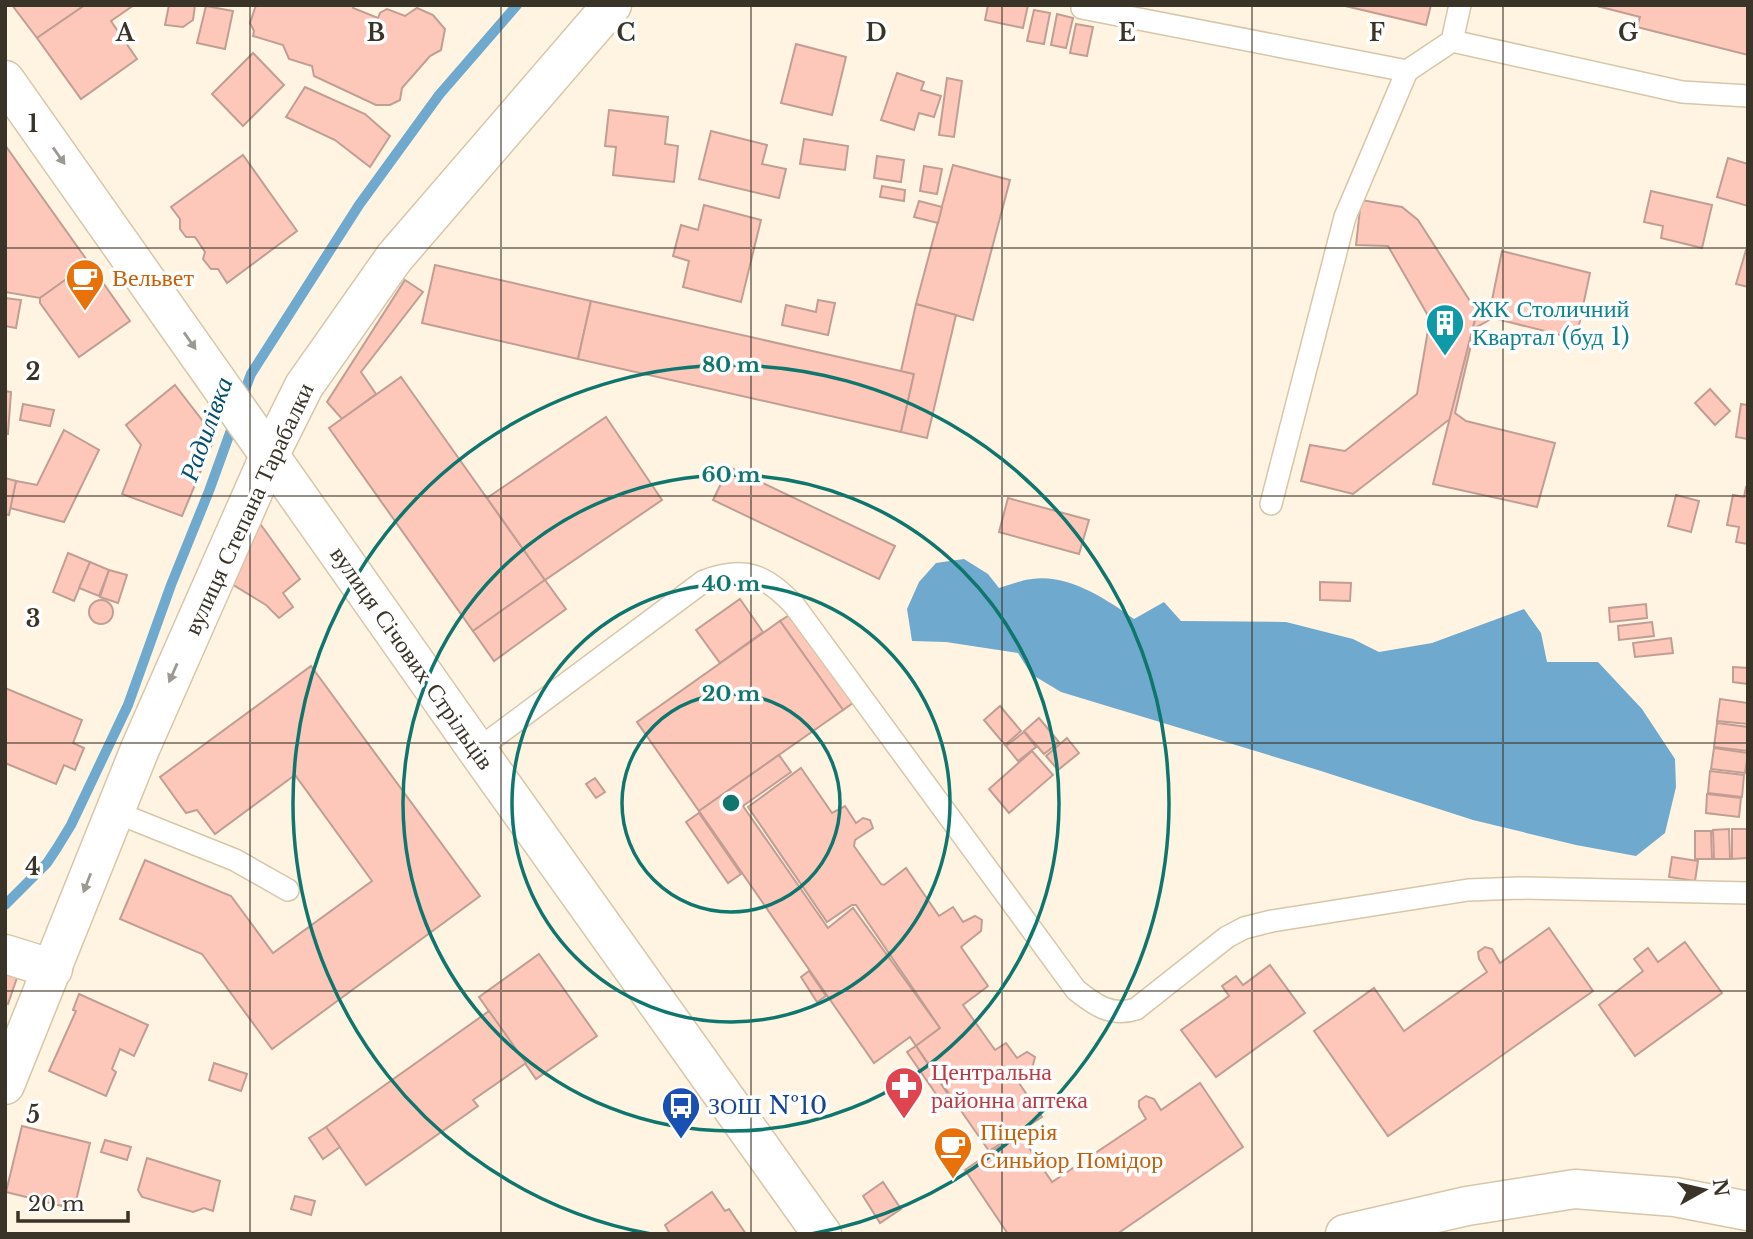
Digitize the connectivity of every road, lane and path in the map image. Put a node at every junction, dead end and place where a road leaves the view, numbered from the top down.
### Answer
1 (612, 5) edge
2 (1460, 5) edge
3 (1082, 8) dead end
4 (1452, 41) junction
5 (1406, 71) junction
6 (5, 80) edge
7 (1748, 96) edge
8 (261, 442) junction
9 (1271, 504) dead end
10 (477, 750) junction
11 (115, 812) junction
12 (288, 890) dead end
13 (1748, 893) edge
14 (5, 954) edge
15 (53, 969) junction
16 (5, 1085) edge
17 (1748, 1211) edge
18 (822, 1234) edge
19 (1345, 1234) edge

1 - 8 street, вулиця Степана Тарабалки
2 - 4 lane
3 - 5 lane
4 - 5 lane
4 - 7 lane
5 - 9 lane
6 -> 8 street, вулиця Січових Стрільців
8 - 10 street, вулиця Січових Стрільців
8 -> 11 street, вулиця Степана Тарабалки
10 - 13 lane
10 - 18 street, вулиця Січових Стрільців
11 - 12 lane
11 -> 15 street, вулиця Степана Тарабалки
14 - 15 street
15 - 16 street, вулиця Степана Тарабалки
17 - 19 street

